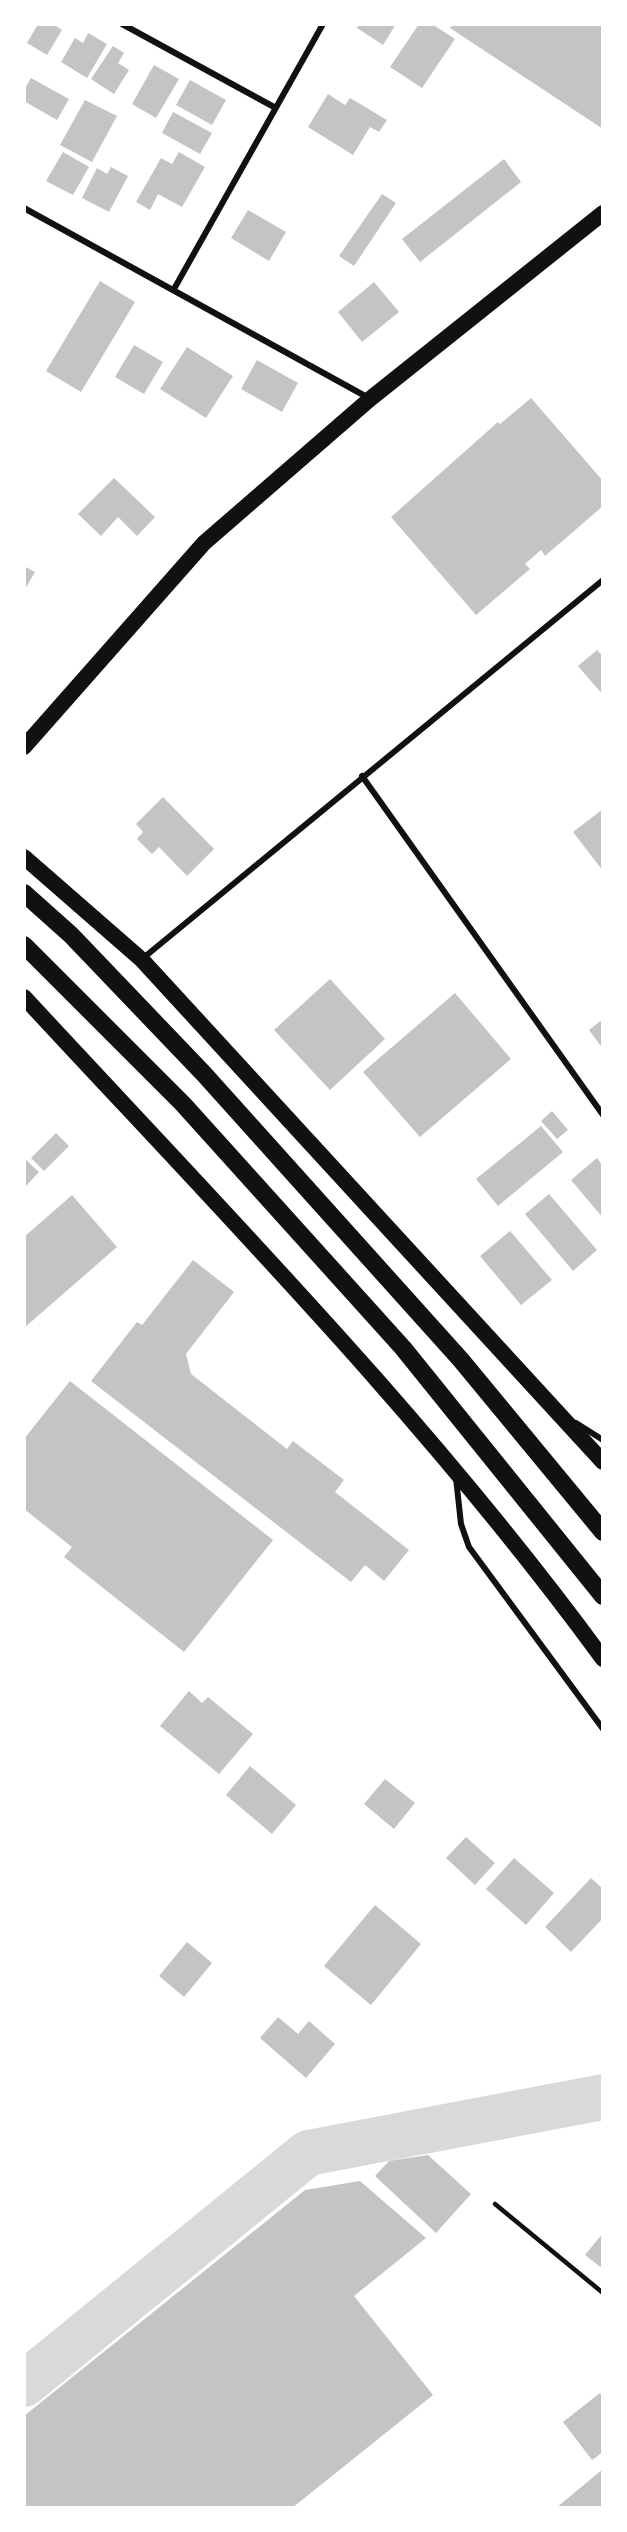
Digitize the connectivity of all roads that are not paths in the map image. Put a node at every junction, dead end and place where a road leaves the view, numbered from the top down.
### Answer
1 (122, 24) edge
2 (323, 24) edge
3 (274, 107) junction
4 (24, 208) edge
5 (603, 213) edge
6 (174, 289) junction
7 (370, 399) junction
8 (603, 580) edge
9 (24, 747) edge
10 (362, 776) junction
11 (24, 857) edge
12 (24, 893) edge
13 (24, 945) edge
14 (142, 960) junction
15 (24, 997) edge
16 (603, 1115) edge
17 (553, 1408) junction
18 (603, 1440) edge
19 (603, 1462) edge
20 (455, 1471) junction
21 (603, 1532) edge
22 (603, 1596) edge
23 (603, 1659) edge
24 (603, 1729) edge
25 (495, 2204) dead end
26 (603, 2293) edge

1 - 3 street
2 - 3 street
3 - 6 street
4 - 6 street
5 - 7 highway
6 - 7 street
7 - 9 highway
8 - 10 street
10 - 14 street
10 - 16 street
11 - 14 highway
12 - 21 highway
13 - 22 highway
14 - 17 highway
15 - 20 highway
17 - 18 street
17 - 19 highway
20 - 23 highway
20 - 24 street
25 - 26 lane

